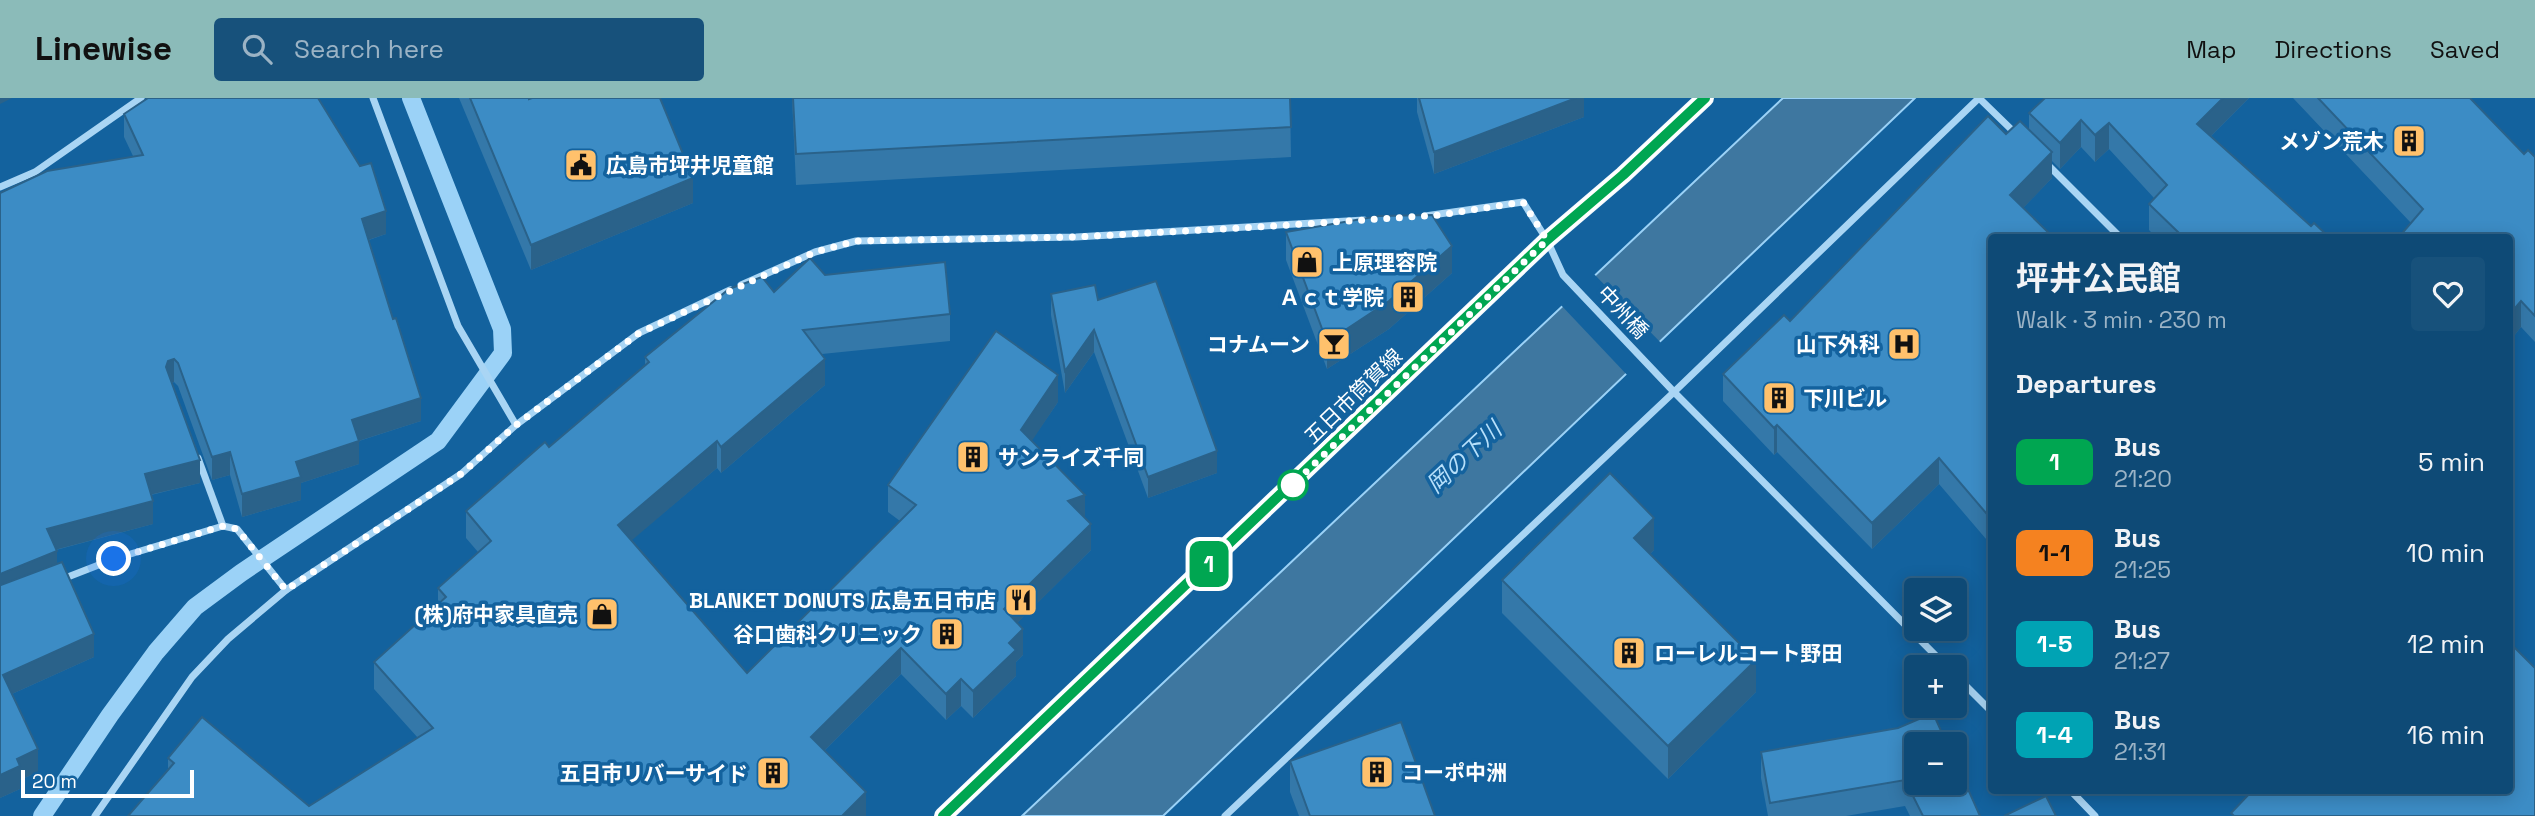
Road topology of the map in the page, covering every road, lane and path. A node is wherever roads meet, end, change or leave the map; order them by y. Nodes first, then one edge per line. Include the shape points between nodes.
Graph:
1 (141, 98) edge
2 (373, 98) edge
3 (1705, 98) edge
4 (1979, 98) edge
5 (2026, 144) edge
6 (2035, 153) edge
7 (0, 187) edge
8 (1414, 216) edge
9 (1375, 219) edge
10 (2117, 234) edge
11 (1547, 240) junction
12 (1674, 392) junction
13 (516, 425) junction
14 (195, 451) edge
15 (223, 526) junction
16 (51, 583) edge
17 (285, 588) junction
18 (1935, 655) edge
19 (1967, 687) edge
20 (1988, 708) edge
21 (2073, 794) edge
22 (95, 816) edge
23 (943, 816) edge
24 (1225, 816) edge
25 (2095, 816) edge

1 - 7 street via 35,172
2 - 13 street via 458,326
3 - 11 main road, 五日市筒賀線
4 - 5 street
4 - 12 street
6 - 10 street
8 - 11 street, 中州橋 via 1523,202
9 - 13 street via 1076,237 856,241 815,252 639,333
11 - 12 street, 中州橋 via 1563,275
11 - 23 main road, 五日市筒賀線
12 - 18 street, 中州橋
12 - 24 street
13 - 17 street via 461,474
14 - 15 street
15 - 16 street
15 - 17 street via 237,529
17 - 22 street via 192,677
19 - 20 street
21 - 25 street

